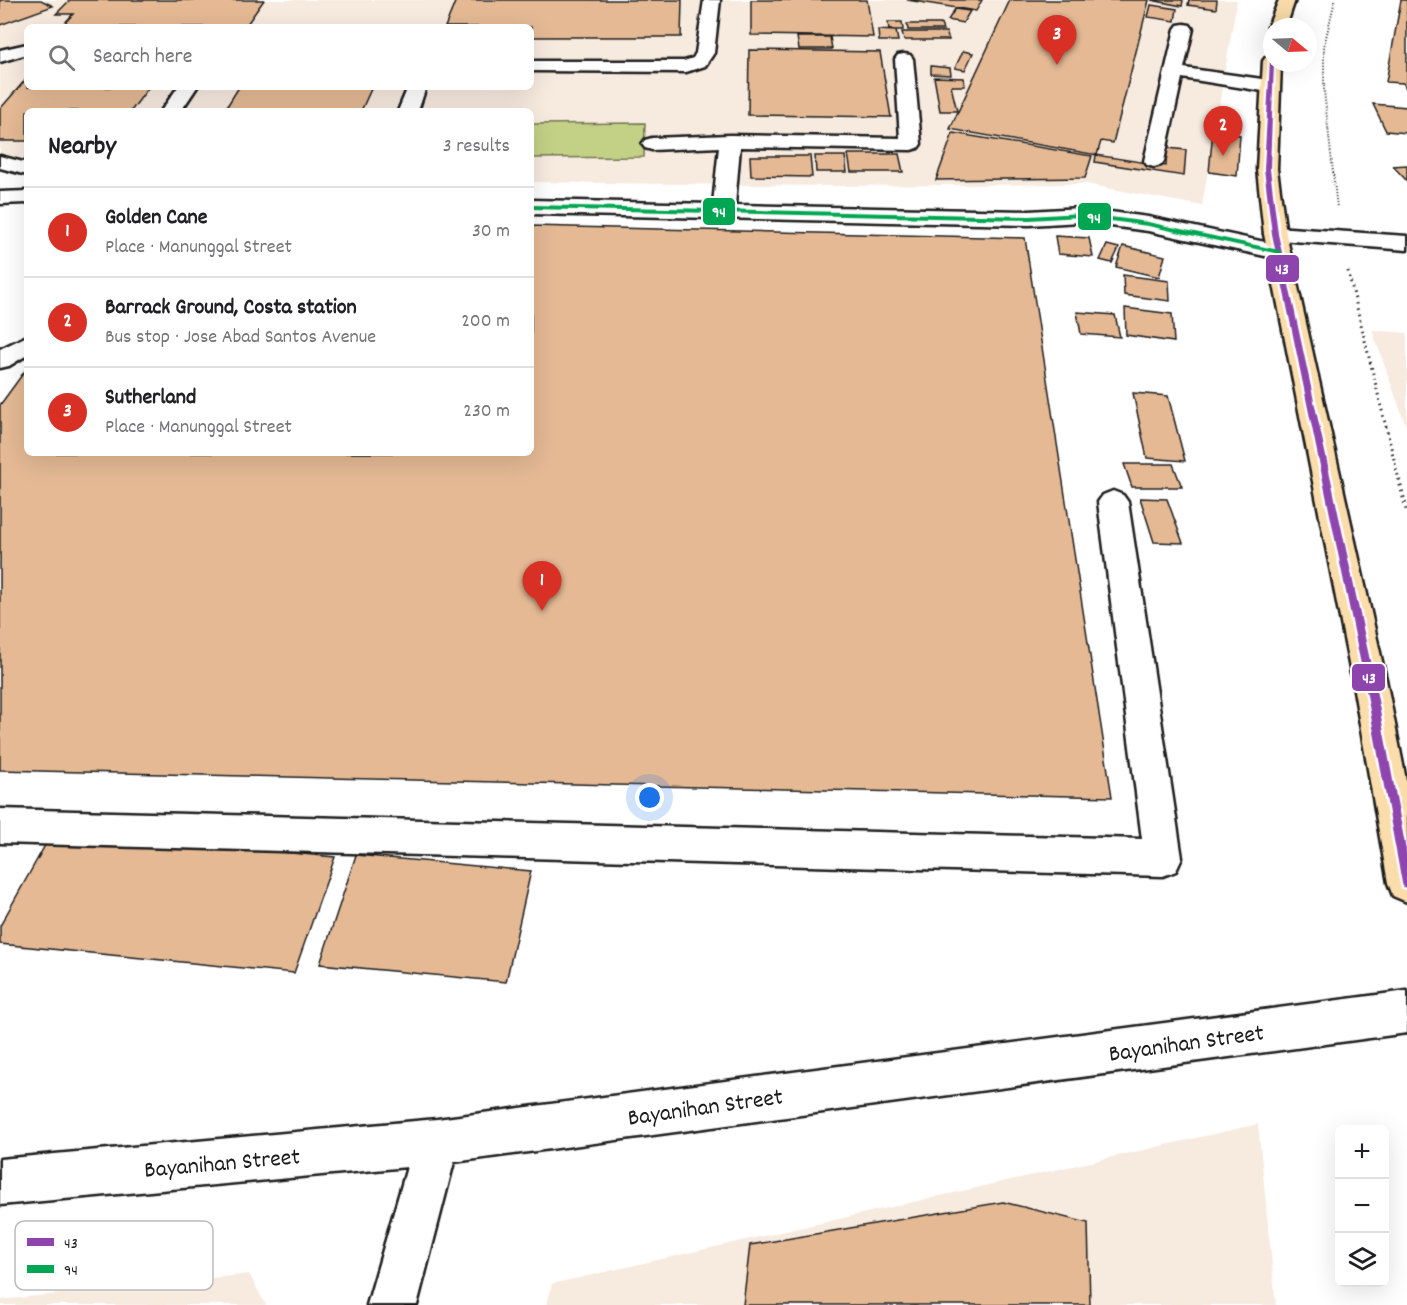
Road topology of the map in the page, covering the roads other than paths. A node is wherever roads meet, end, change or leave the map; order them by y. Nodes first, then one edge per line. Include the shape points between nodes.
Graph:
1 (712, 0) edge
2 (1287, 0) edge
3 (1280, 18) edge
4 (1184, 29) dead end
5 (24, 50) edge
6 (0, 57) edge
7 (904, 59) dead end
8 (534, 66) edge
9 (1176, 72) junction
10 (1271, 73) edge
11 (186, 90) edge
12 (416, 90) edge
13 (173, 108) edge
14 (409, 108) edge
15 (730, 141) junction
16 (652, 144) dead end
17 (1154, 161) dead end
18 (0, 162) edge
19 (24, 168) edge
20 (24, 197) edge
21 (0, 198) edge
22 (534, 207) edge
23 (723, 211) junction
24 (1277, 243) junction
25 (1407, 243) edge
26 (24, 346) edge
27 (0, 360) edge
28 (1113, 502) dead end
29 (0, 826) edge
30 (1406, 873) edge
31 (1407, 1012) edge
32 (437, 1142) junction
33 (0, 1182) edge
34 (392, 1305) edge

1 - 8 street via 705,53 699,62 686,67
2 - 3 main road
4 - 9 street
5 - 6 street
7 - 15 street via 911,144
9 - 10 street
9 - 17 street
10 - 24 main road via 1267,169
11 - 13 street
12 - 14 street
15 - 16 street
15 - 23 street
18 - 19 street
20 - 21 street
22 - 23 street
23 - 24 street via 1029,218 1081,215
24 - 25 street
24 - 30 main road
26 - 27 street
28 - 29 street via 1163,858
31 - 32 street, Bayanihan Street
32 - 33 street, Bayanihan Street
32 - 34 street

